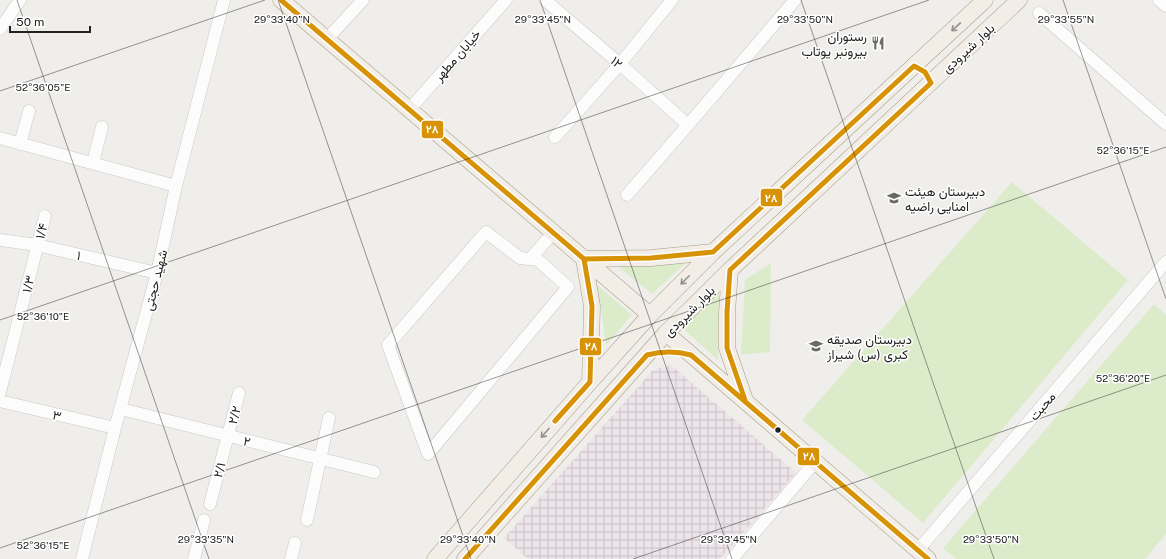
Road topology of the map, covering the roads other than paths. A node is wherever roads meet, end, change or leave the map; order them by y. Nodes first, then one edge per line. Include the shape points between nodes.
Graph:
1 (20, 0) edge
2 (224, 0) edge
3 (282, 0) edge
4 (363, 0) edge
5 (506, 0) edge
6 (545, 0) edge
7 (672, 0) edge
8 (795, 0) edge
9 (985, 0) edge
10 (1019, 0) edge
11 (1159, 0) edge
12 (1166, 6) edge
13 (1039, 13) dead end
14 (0, 29) edge
15 (327, 40) junction
16 (928, 52) junction
17 (620, 64) junction
18 (914, 66) junction
19 (945, 69) junction
20 (930, 83) junction
21 (410, 110) junction
22 (29, 111) dead end
23 (1166, 124) edge
24 (688, 125) junction
25 (102, 127) dead end
26 (555, 137) dead end
27 (0, 138) edge
28 (20, 144) junction
29 (93, 163) junction
30 (176, 186) junction
31 (627, 195) dead end
32 (45, 216) dead end
33 (553, 233) junction
34 (0, 240) edge
35 (37, 245) junction
36 (713, 252) junction
37 (530, 259) junction
38 (584, 259) junction
39 (1166, 262) edge
40 (730, 270) junction
41 (157, 273) junction
42 (650, 315) junction
43 (666, 333) junction
44 (646, 355) junction
45 (691, 355) junction
46 (590, 382) junction
47 (0, 392) edge
48 (239, 393) dead end
49 (745, 400) junction
50 (0, 401) edge
51 (121, 409) junction
52 (329, 418) dead end
53 (115, 428) junction
54 (228, 436) junction
55 (320, 459) junction
56 (816, 462) junction
57 (374, 472) dead end
58 (210, 504) dead end
59 (204, 520) dead end
60 (307, 520) dead end
61 (295, 543) dead end
62 (923, 554) edge
63 (82, 559) edge
64 (194, 559) edge
65 (291, 559) edge
66 (436, 559) edge
67 (465, 559) edge
68 (732, 559) edge

1 - 14 street
2 - 30 street, شهید حجتی
3 - 15 main road
4 - 15 street
5 - 21 street, خیابان مطهر
6 - 17 street, ۱۲
7 - 17 street
8 - 24 street
9 -> 16 main road, بلوار شیرودی
10 - 19 main road, بلوار شیرودی
11 - 12 street
13 - 23 street
15 - 21 main road
16 - 18 main road, بلوار شیرودی
16 - 19 main road via 934,64
17 - 24 street, ۱۲
17 - 26 street
18 - 20 main road via 925,72
18 - 36 main road, بلوار شیرودی
19 - 20 main road, بلوار شیرودی
20 - 40 main road, بلوار شیرودی
21 - 33 main road
22 - 28 street
24 - 31 street
25 - 29 street
27 - 28 street
28 - 29 street
29 - 30 street
30 - 41 street, شهید حجتی
32 - 35 street, ۱/۴
33 - 37 street
33 - 38 main road
34 - 35 street, ۱
35 - 41 street, ۱
35 - 47 street, ۱/۳
36 - 38 main road via 651,258
36 -> 42 main road, بلوار شیرودی
37 - 37 street via 520,258 486,232 388,345 428,454 568,287 538,260
38 - 42 main road
38 - 46 main road via 592,306
39 - 62 street, محبت
40 - 43 main road, بلوار شیرودی
40 - 49 main road via 727,348
41 - 51 street, شهید حجتی
42 - 46 main road, بلوار شیرودی
43 - 44 main road, بلوار شیرودی
43 - 45 main road
44 - 45 main road via 669,351
44 - 67 main road, بلوار شیرودی
45 - 49 main road
46 -> 66 main road, بلوار شیرودی
48 - 54 street, ۲/۲
49 - 56 main road
50 - 53 street, ۳
51 - 53 street, شهید حجتی
51 - 54 street, ۲
52 - 55 street
53 - 63 street, شهید حجتی
54 - 55 street, ۲
54 - 58 street, ۲/۱
55 - 57 street, ۲
55 - 60 street
56 - 62 main road
56 - 68 street
59 - 64 street
61 - 65 street

